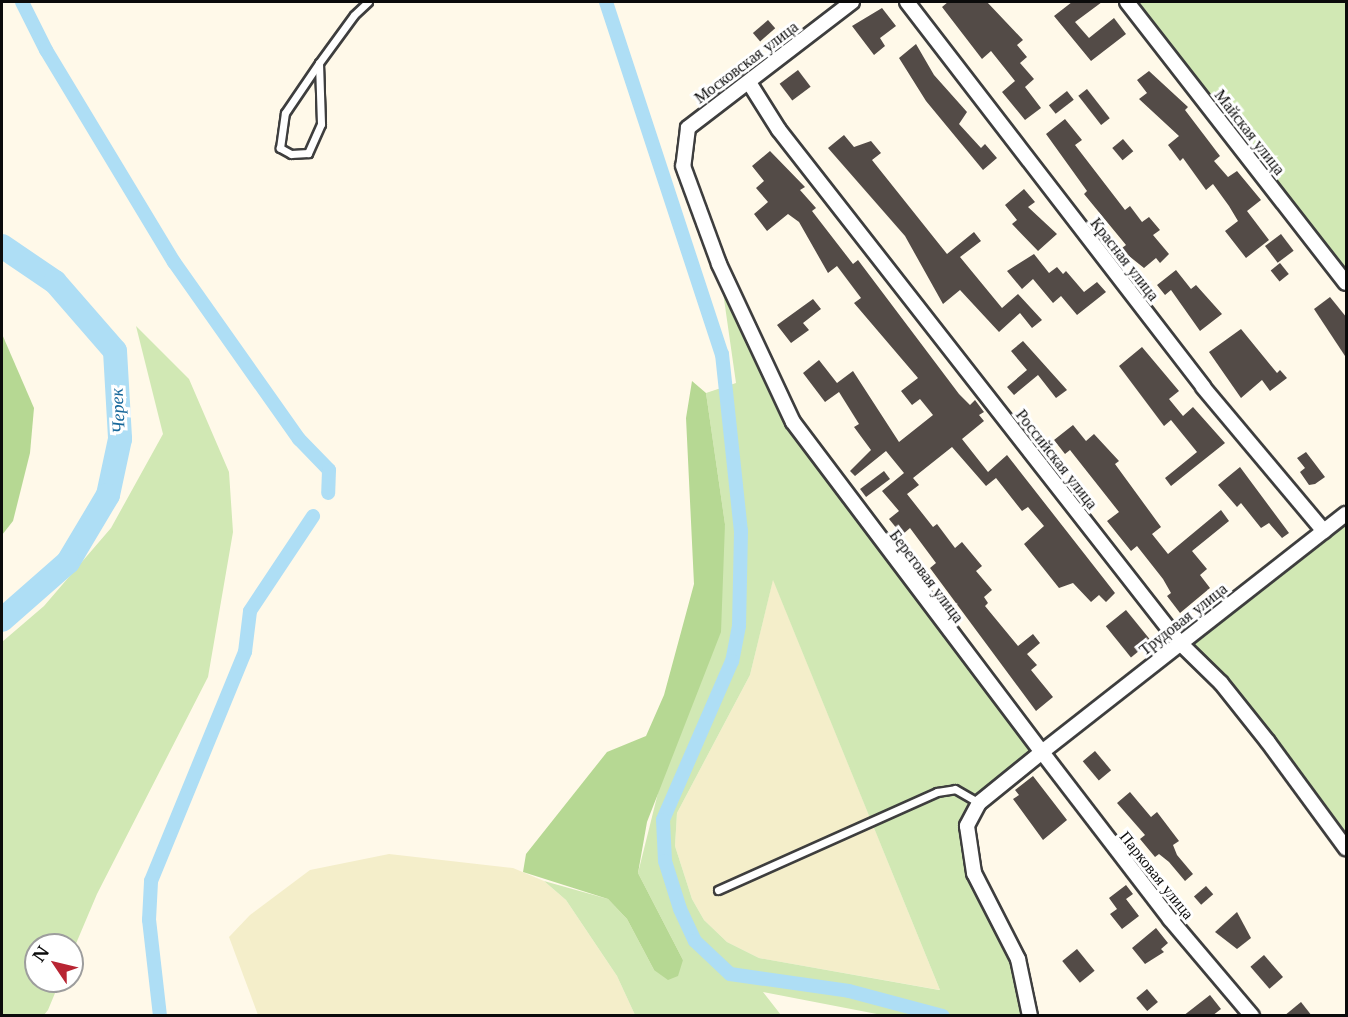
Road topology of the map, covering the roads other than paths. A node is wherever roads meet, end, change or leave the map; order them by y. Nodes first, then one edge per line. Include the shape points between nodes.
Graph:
1 (368, 2) edge
2 (852, 2) edge
3 (908, 2) edge
4 (1127, 2) edge
5 (319, 63) junction
6 (750, 84) junction
7 (688, 128) joint
8 (1347, 283) edge
9 (1347, 514) edge
10 (1324, 531) junction
11 (1179, 642) junction
12 (1042, 752) junction
13 (979, 803) junction
14 (1347, 848) edge
15 (718, 890) dead end
16 (1030, 1016) edge
17 (1252, 1016) edge

1 - 5 lane
2 - 6 street, Московская улица
3 - 10 street, Красная улица via 1203,387
4 - 8 street, Майская улица
5 - 5 lane via 321,124 308,153 291,154 280,148 285,113
6 - 7 street, Московская улица
6 - 11 street, Российская улица via 778,130
7 - 12 street, Береговая улица via 683,166 719,264 793,422
9 - 10 street, Трудовая улица
10 - 11 street, Трудовая улица
11 - 12 street, Трудовая улица
11 - 14 street, Российская улица via 1221,683
12 - 13 street
12 - 17 street, Парковая улица via 1170,919
13 - 15 lane via 955,789 937,792
13 - 16 street via 967,826 969,857 980,889 1018,959

